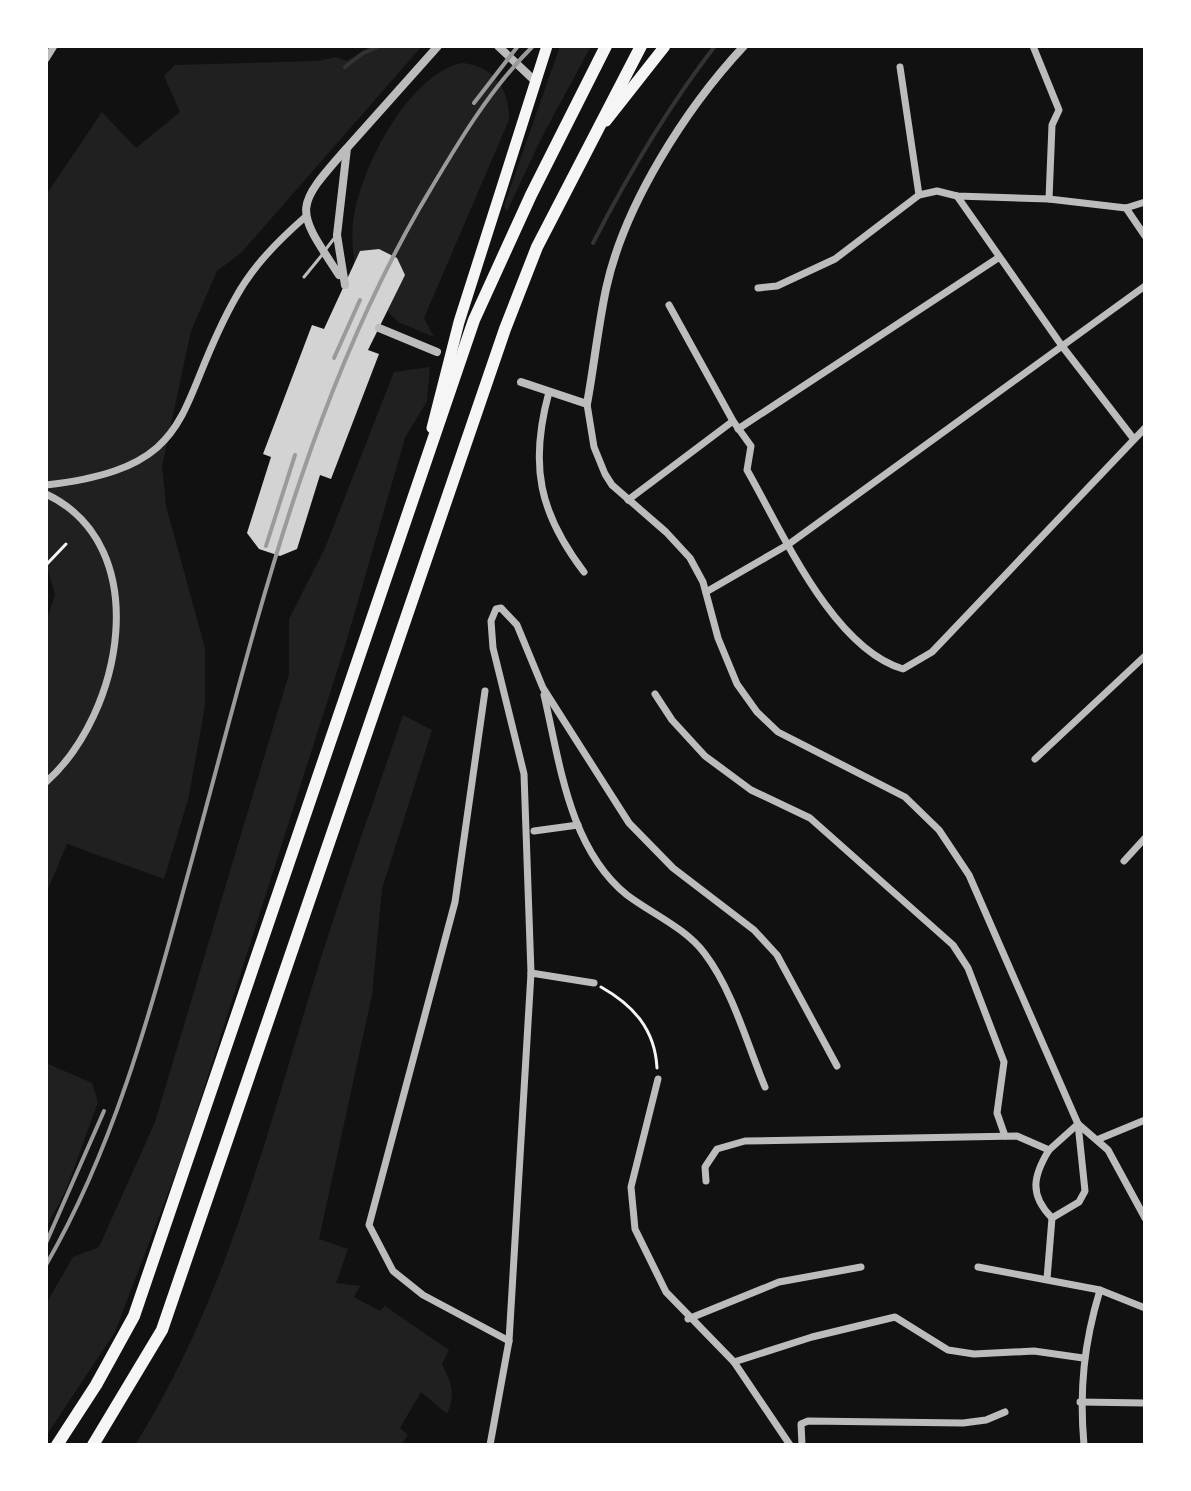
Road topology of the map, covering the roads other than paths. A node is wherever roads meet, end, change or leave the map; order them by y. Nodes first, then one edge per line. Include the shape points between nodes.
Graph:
1 (54, 46) edge
2 (438, 46) edge
3 (498, 46) edge
4 (547, 46) edge
5 (606, 46) edge
6 (641, 46) edge
7 (665, 46) edge
8 (744, 46) edge
9 (1033, 46) edge
10 (46, 59) edge
11 (900, 67) dead end
12 (535, 81) junction
13 (586, 147) junction
14 (347, 148) junction
15 (919, 195) junction
16 (957, 196) junction
17 (1049, 199) junction
18 (1145, 202) edge
19 (1126, 208) junction
20 (304, 218) junction
21 (337, 235) junction
22 (1145, 236) edge
23 (324, 252) junction
24 (998, 258) junction
25 (304, 277) dead end
26 (1145, 286) edge
27 (758, 288) dead end
28 (669, 305) dead end
29 (379, 328) dead end
30 (1062, 346) junction
31 (437, 352) dead end
32 (521, 382) dead end
33 (549, 392) junction
34 (587, 404) junction
35 (736, 425) junction
36 (1145, 428) edge
37 (1133, 438) junction
38 (426, 457) junction
39 (46, 485) edge
40 (46, 494) edge
41 (628, 500) junction
42 (789, 544) junction
43 (584, 572) dead end
44 (706, 592) junction
45 (1145, 656) edge
46 (543, 688) junction
47 (485, 691) dead end
48 (655, 694) dead end
49 (1035, 759) dead end
50 (46, 782) edge
51 (578, 825) junction
52 (534, 831) dead end
53 (1145, 838) edge
54 (1124, 861) dead end
55 (531, 973) junction
56 (594, 983) road end
57 (837, 1066) dead end
58 (658, 1079) road end
59 (765, 1087) dead end
60 (1145, 1120) edge
61 (1078, 1124) junction
62 (1005, 1136) junction
63 (1099, 1139) junction
64 (1049, 1150) junction
65 (706, 1181) dead end
66 (1143, 1214) edge
67 (1052, 1218) junction
68 (861, 1267) dead end
69 (978, 1267) dead end
70 (1047, 1279) junction
71 (1100, 1290) junction
72 (1145, 1308) edge
73 (688, 1319) junction
74 (509, 1341) junction
75 (1083, 1358) junction
76 (734, 1362) junction
77 (1080, 1402) junction
78 (1145, 1403) edge
79 (1005, 1412) dead end
80 (57, 1445) edge
81 (93, 1445) edge
82 (490, 1445) edge
83 (790, 1445) edge
84 (802, 1445) edge
85 (1084, 1445) edge

1 - 10 street
2 - 14 street
3 - 12 street
4 - 12 main road
5 - 38 highway via 474,320
6 - 13 highway
7 - 13 main road
8 - 34 street via 683,127 620,242 606,288
9 - 17 street via 1059,110 1052,125
11 - 15 street
12 - 38 main road via 459,322
13 - 81 highway via 537,247 505,329 162,1330
14 - 20 street via 304,201
14 - 21 street
15 - 16 street via 937,191
15 - 27 street via 842,255 777,286
16 - 17 street
16 - 24 street
17 - 19 street
18 - 19 street
19 - 22 street
20 - 23 street
20 - 39 street via 271,247 235,297 181,421 160,446 103,476
21 - 23 lane
21 - 23 street via 344,283
23 - 25 lane
24 - 30 street
24 - 35 street
26 - 30 street
28 - 35 street
29 - 31 street
30 - 37 street
30 - 42 street
32 - 33 street
33 - 34 street
33 - 43 street via 539,445 544,505
34 - 41 street via 599,461
35 - 41 street
35 - 42 street via 751,446 747,470
36 - 37 street
37 - 42 street via 932,652 903,669 862,647
38 - 80 highway via 134,1316
40 - 50 street via 93,530 114,598 117,639 110,680 82,740
41 - 44 street via 679,544
42 - 44 street
44 - 61 street via 737,684 757,712 778,732 905,797 939,830 995,928
45 - 49 street
46 - 51 street
46 - 55 street via 523,637 511,617 496,609 491,621 493,648 524,774
46 - 57 street via 629,823 673,868 754,930 777,955
47 - 74 street via 455,902 369,1225 393,1271 423,1295
48 - 62 street via 705,756 751,790 810,818 953,945 968,968 1004,1062 997,1113
51 - 52 street
51 - 59 street via 607,875 703,950
53 - 54 street
55 - 56 street
55 - 74 street
58 - 73 street via 637,1158 632,1210 652,1269
60 - 63 street
61 - 63 street
61 - 64 street
61 - 67 street via 1085,1191 1079,1202
62 - 64 street via 1028,1138
62 - 65 street via 727,1144 709,1157
63 - 66 street
64 - 67 street via 1034,1187
67 - 70 street
68 - 73 street via 779,1282
69 - 70 street
70 - 71 street
71 - 72 street
71 - 75 street
73 - 76 street
74 - 82 street
75 - 76 street via 1034,1351 948,1350 895,1317
75 - 77 street
76 - 83 street
77 - 78 street
77 - 85 street
79 - 84 street via 963,1423 808,1421 801,1424

